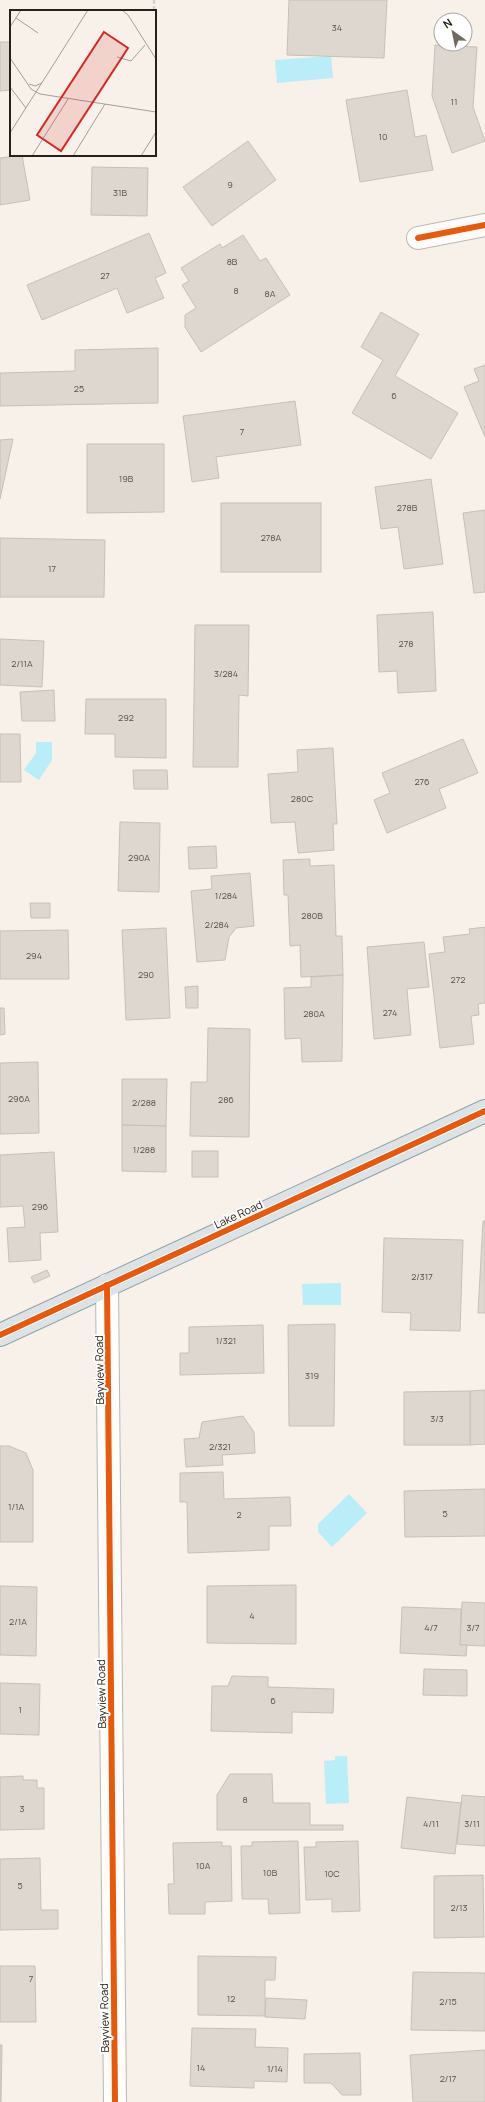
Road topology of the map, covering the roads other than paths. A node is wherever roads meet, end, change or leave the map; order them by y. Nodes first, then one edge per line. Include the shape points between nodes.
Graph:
1 (485, 225) edge
2 (418, 238) dead end
3 (485, 1111) edge
4 (107, 1285) junction
5 (0, 1335) edge
6 (115, 2102) edge

1 - 2 street
3 - 4 main road, Lake Road
4 - 5 main road, Lake Road
4 - 6 street, Bayview Road

